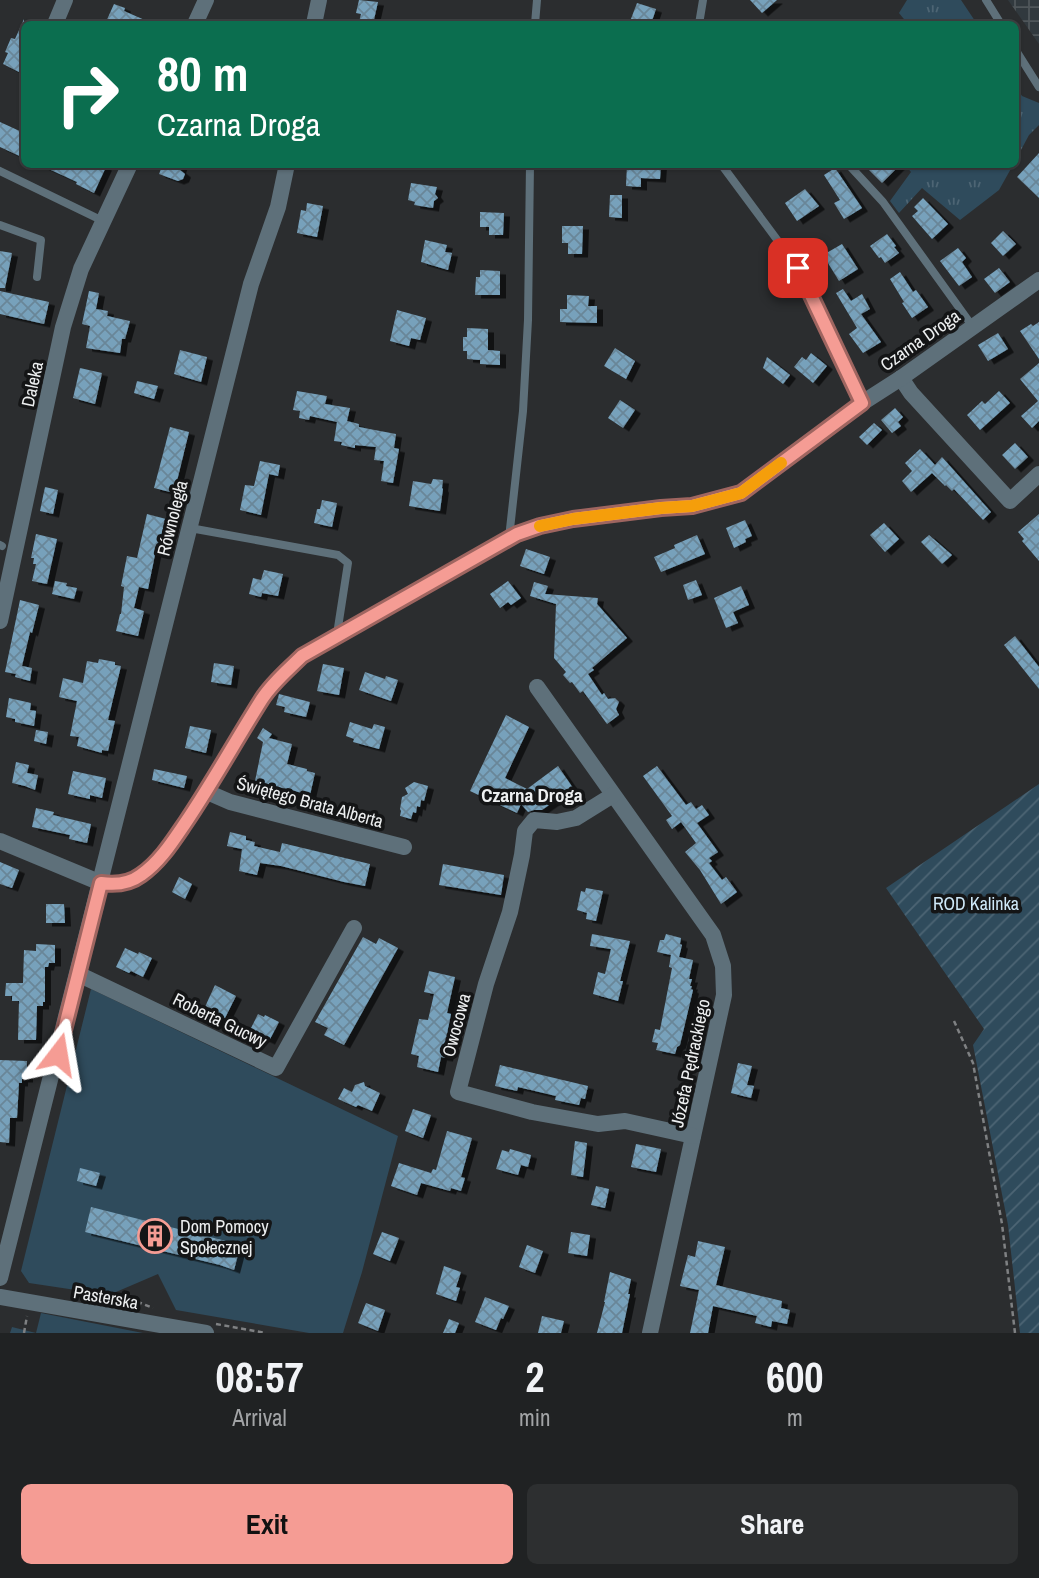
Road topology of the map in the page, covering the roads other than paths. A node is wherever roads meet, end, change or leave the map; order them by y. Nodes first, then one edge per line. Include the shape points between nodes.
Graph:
1 (65, 0) edge
2 (206, 0) edge
3 (319, 0) edge
4 (537, 0) edge
5 (703, 0) edge
6 (986, 0) edge
7 (56, 21) edge
8 (196, 21) edge
9 (315, 21) edge
10 (535, 21) edge
11 (700, 21) edge
12 (998, 21) edge
13 (1019, 56) edge
14 (1039, 88) edge
15 (128, 168) edge
16 (286, 168) edge
17 (530, 168) edge
18 (724, 168) edge
19 (852, 168) edge
20 (0, 171) edge
21 (103, 221) junction
22 (0, 225) edge
23 (37, 277) dead end
24 (1039, 280) edge
25 (974, 327) junction
26 (901, 378) junction
27 (862, 403) junction
28 (1039, 474) edge
29 (190, 528) junction
30 (509, 538) junction
31 (0, 621) edge
32 (337, 637) junction
33 (537, 687) dead end
34 (207, 792) junction
35 (613, 795) junction
36 (0, 841) edge
37 (404, 846) dead end
38 (101, 883) junction
39 (354, 928) dead end
40 (78, 974) junction
41 (693, 1136) junction
42 (0, 1278) edge
43 (0, 1297) edge
44 (206, 1333) edge
45 (650, 1333) edge

1 - 7 street
2 - 8 street
3 - 9 street
4 - 10 lane
5 - 11 lane
6 - 12 lane
13 - 14 lane
15 - 21 street, Daleka
16 - 29 street, Równoległa via 251,285
17 - 30 lane via 523,411
18 - 27 lane via 798,268
19 - 25 lane via 883,202
20 - 21 lane
21 - 31 street, Daleka via 81,269 64,327
22 - 23 lane via 41,240
24 - 25 street, Czarna Droga
25 - 26 street, Czarna Droga
26 - 27 street, Czarna Droga
26 - 28 street via 1010,501
27 - 30 street, Czarna Droga via 741,493 692,506 573,519
29 - 32 lane via 338,555 348,564
29 - 38 street, Równoległa
30 - 32 street, Czarna Droga
32 - 34 street, Czarna Droga via 302,656 275,682
33 - 35 street, Józefa Pędrackiego
34 - 37 street, Świętego Brata Alberta via 230,802
34 - 38 street, Czarna Droga via 162,857 143,874 114,885
35 - 41 street, Józefa Pędrackiego via 713,935 723,965 724,995
35 - 41 street, Owocowa via 576,818 534,820 525,831 510,912 458,1092 585,1122 625,1121
36 - 38 street
38 - 40 street
39 - 40 street, Roberta Gucwy via 276,1068
40 - 42 street
41 - 45 street, Józefa Pędrackiego
43 - 44 street, Pasterska

